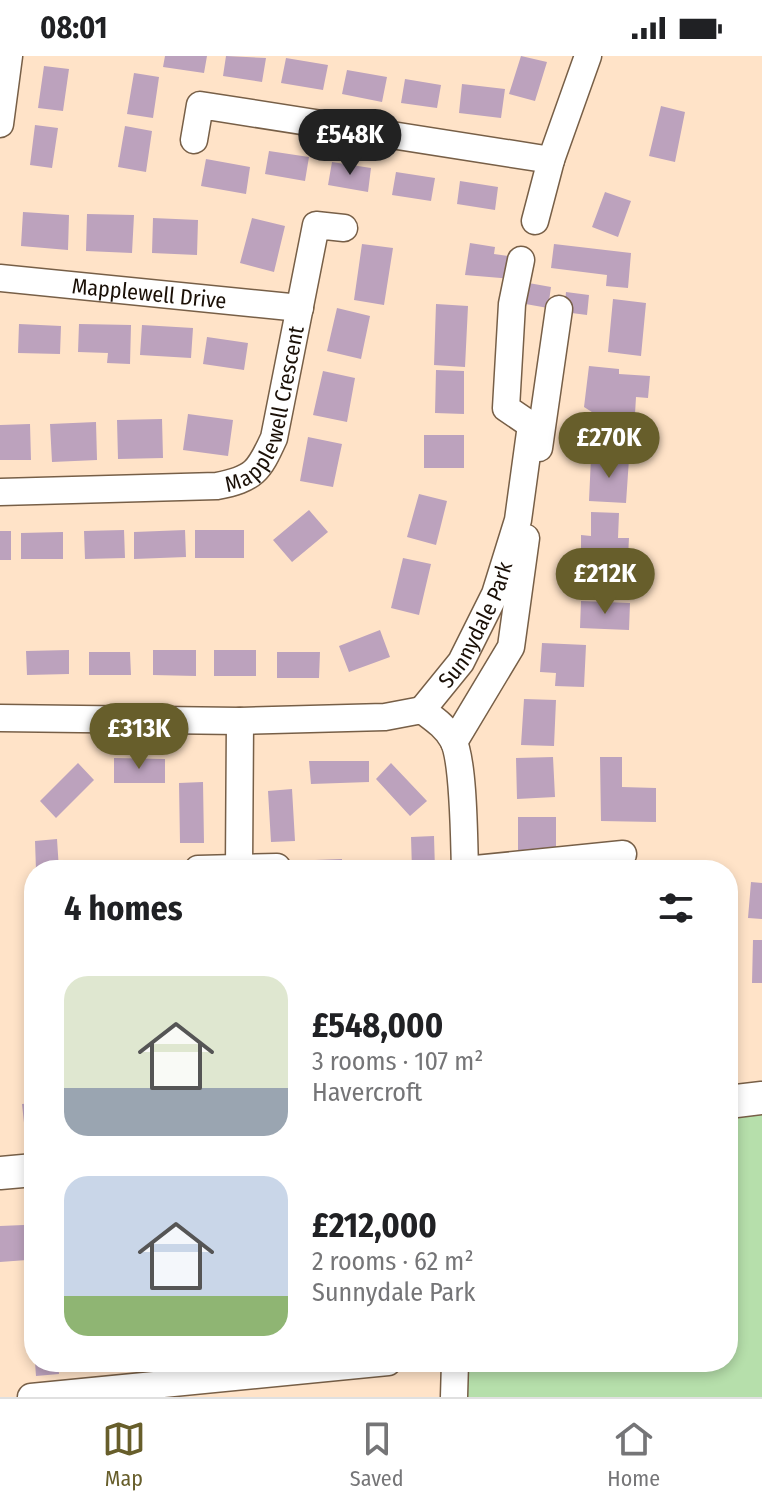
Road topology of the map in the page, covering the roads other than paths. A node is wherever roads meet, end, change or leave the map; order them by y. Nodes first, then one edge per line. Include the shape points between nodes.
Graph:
1 (588, 56) edge
2 (5, 69) edge
3 (0, 124) edge
4 (194, 140) dead end
5 (551, 160) junction
6 (535, 221) dead end
7 (344, 228) dead end
8 (521, 260) dead end
9 (0, 278) edge
10 (300, 308) junction
11 (559, 309) dead end
12 (0, 492) edge
13 (422, 710) junction
14 (0, 718) edge
15 (240, 721) junction
16 (454, 742) junction
17 (623, 854) dead end
18 (239, 860) edge
19 (464, 860) edge
20 (564, 860) edge
21 (762, 1098) edge
22 (738, 1101) edge
23 (24, 1171) edge
24 (0, 1173) edge
25 (331, 1372) edge
26 (455, 1372) edge
27 (252, 1386) edge
28 (31, 1397) edge
29 (454, 1397) edge

1 - 5 street
2 - 3 street
4 - 5 street via 200,105
5 - 6 street
7 - 10 street, Mapplewell Crescent via 316,225
8 - 13 street, Sunnydale Park via 512,304 506,408 531,425 518,520 495,594 461,662
9 - 10 street, Mapplewell Drive
10 - 12 street, Mapplewell Crescent via 274,438 262,464 242,481
11 - 16 street, Sunnydale Park via 511,647
13 - 15 street, Sunnydale Park via 385,717
13 - 16 street, Sunnydale Park
14 - 15 street, Sunnydale Park
15 - 18 street
16 - 19 street
17 - 20 street
21 - 22 main road
23 - 24 main road
25 - 27 street
26 - 29 street
27 - 28 street

